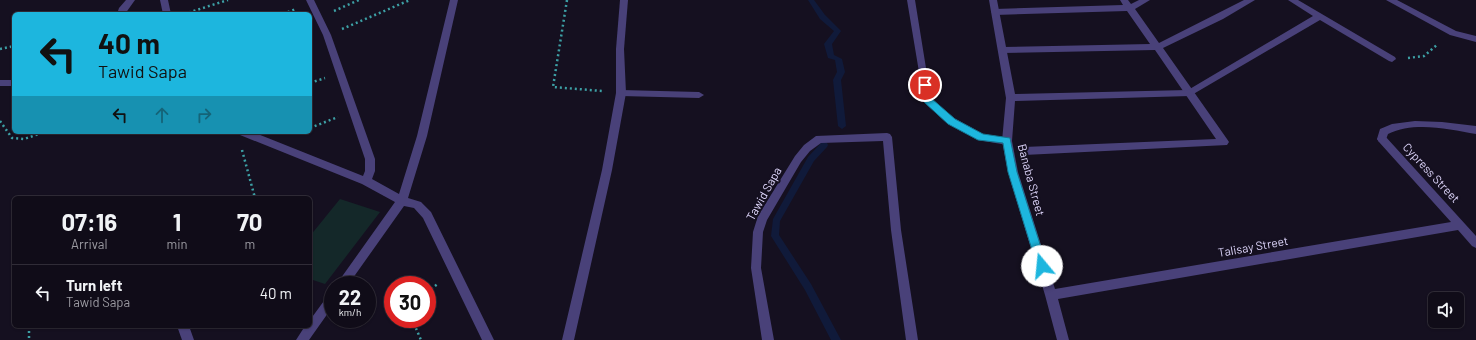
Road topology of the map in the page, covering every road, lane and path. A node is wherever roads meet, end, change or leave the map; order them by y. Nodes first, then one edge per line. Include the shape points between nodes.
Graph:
1 (131, 0) edge
2 (164, 0) edge
3 (228, 0) edge
4 (310, 0) edge
5 (359, 0) edge
6 (410, 0) edge
7 (454, 0) edge
8 (567, 0) edge
9 (624, 0) edge
10 (911, 0) edge
11 (992, 0) edge
12 (1146, 0) edge
13 (1251, 0) edge
14 (1292, 0) edge
15 (1394, 1) edge
16 (1126, 4) edge
17 (122, 12) edge
18 (167, 12) edge
19 (190, 12) edge
20 (995, 12) junction
21 (319, 17) junction
22 (1319, 17) junction
23 (1453, 33) junction
24 (327, 35) junction
25 (1476, 40) edge
26 (12, 46) edge
27 (1157, 47) junction
28 (0, 49) edge
29 (1002, 50) junction
30 (1392, 59) joint
31 (0, 83) edge
32 (12, 83) edge
33 (621, 93) junction
34 (1190, 93) junction
35 (699, 95) dead end
36 (1011, 98) junction
37 (353, 111) junction
38 (0, 121) edge
39 (312, 127) edge
40 (1476, 130) edge
41 (39, 134) edge
42 (247, 134) edge
43 (1007, 141) junction
44 (240, 144) dead end
45 (1024, 151) dead end
46 (366, 181) junction
47 (254, 196) edge
48 (402, 201) junction
49 (1460, 224) junction
50 (1476, 243) edge
51 (348, 276) edge
52 (1051, 295) junction
53 (324, 309) edge
54 (312, 326) edge
55 (29, 328) edge
56 (184, 328) edge
57 (311, 328) edge
58 (416, 328) edge
59 (28, 340) edge
60 (188, 340) edge
61 (302, 340) edge
62 (421, 340) edge
63 (488, 340) edge
64 (568, 340) edge
65 (768, 340) edge
66 (912, 340) edge
67 (1063, 340) edge

1 - 17 street
2 - 18 street
3 - 19 path
4 - 21 street
5 - 21 path
6 - 24 path
7 - 48 street via 422,136
8 - 33 path via 553,87
9 - 33 street via 620,40
10 - 43 street via 927,100 952,121 981,137
11 - 20 street, Banaba Street
12 - 16 street
13 - 27 street
14 - 22 street
15 - 23 street
16 - 20 street
16 - 27 street
20 - 29 street, Banaba Street
21 - 24 street
22 - 30 street
22 - 34 street
23 - 25 street
23 - 30 path via 1424,56
24 - 37 street
26 - 28 path
27 - 29 street
27 - 34 street
29 - 36 street, Banaba Street
31 - 32 street
33 - 35 street
33 - 64 street via 607,170
34 - 36 street
34 - 45 street via 1224,142
36 - 43 street, Banaba Street
37 - 39 path
37 - 46 street via 370,160 370,171
38 - 41 path via 12,138 24,139
40 - 49 street, Cypress Street via 1425,124 1383,132 1382,139
42 - 46 street
43 - 52 street, Banaba Street via 1013,172
44 - 47 path
46 - 48 street
48 - 51 street
48 - 63 street via 417,205 427,215
49 - 50 street, Cypress Street
49 - 52 street, Talisay Street
52 - 67 street, Banaba Street
53 - 54 street
55 - 59 path
56 - 60 street
57 - 61 street
58 - 62 path
65 - 66 street, Tawid Sapa via 756,268 758,232 766,212 798,159 819,139 887,137 896,230

